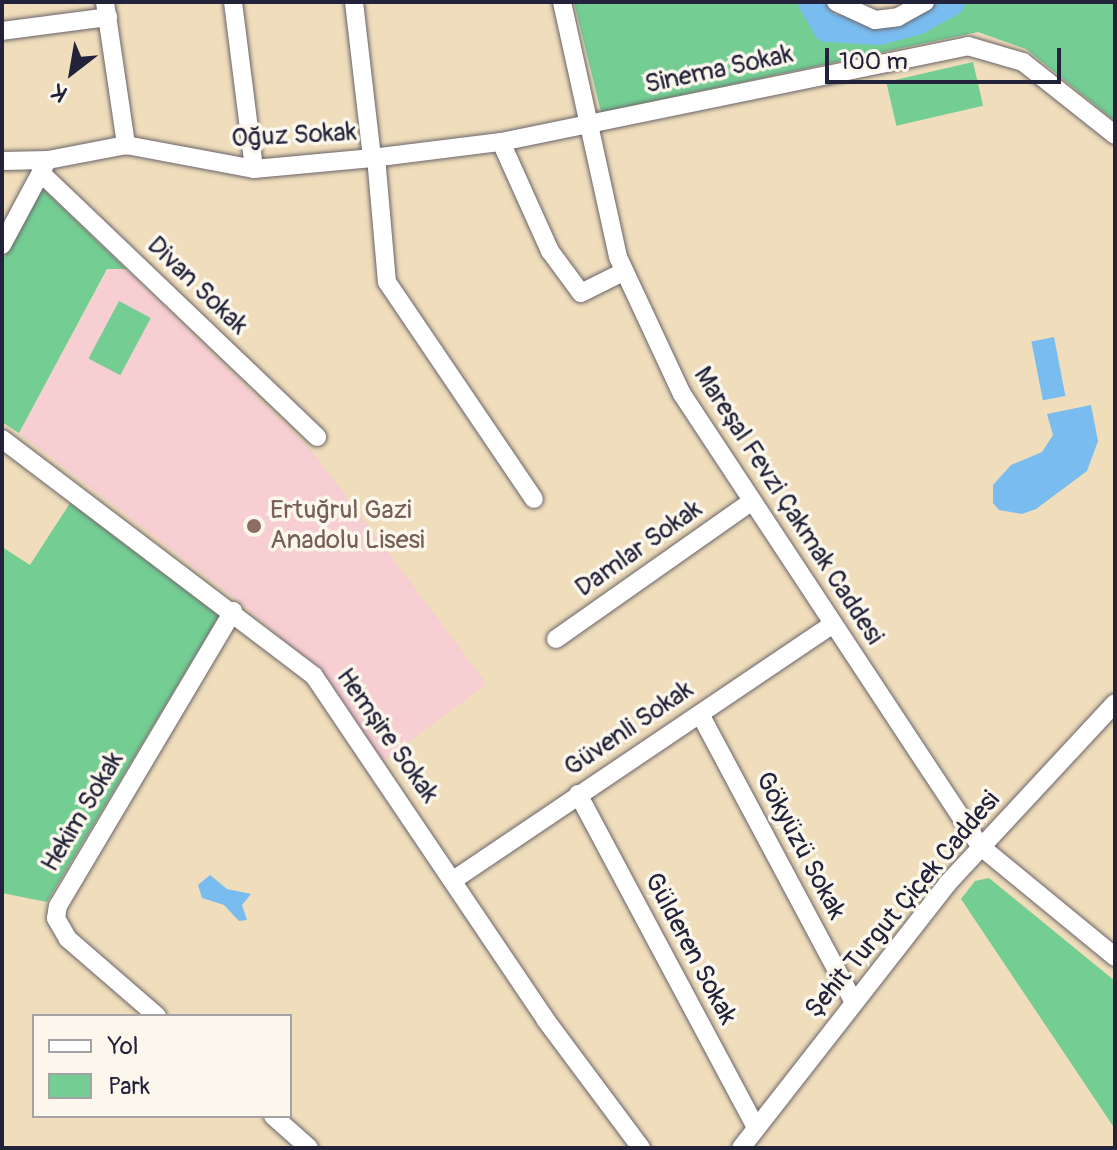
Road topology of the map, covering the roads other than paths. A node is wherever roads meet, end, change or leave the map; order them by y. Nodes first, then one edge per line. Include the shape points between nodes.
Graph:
1 (233, 2) edge
2 (354, 2) edge
3 (562, 2) edge
4 (836, 2) edge
5 (925, 2) edge
6 (106, 9) edge
7 (2, 31) edge
8 (590, 124) junction
9 (1115, 135) edge
10 (501, 142) junction
11 (126, 145) junction
12 (374, 158) junction
13 (2, 161) edge
14 (44, 166) junction
15 (254, 169) junction
16 (2, 245) edge
17 (623, 272) junction
18 (317, 437) dead end
19 (2, 439) edge
20 (534, 499) dead end
21 (751, 502) junction
22 (233, 611) junction
23 (833, 624) junction
24 (556, 639) dead end
25 (1115, 703) edge
26 (700, 714) junction
27 (578, 794) junction
28 (980, 846) junction
29 (455, 879) junction
30 (1115, 957) edge
31 (854, 1002) junction
32 (155, 1014) edge
33 (275, 1118) edge
34 (756, 1128) junction
35 (309, 1148) edge
36 (641, 1148) edge
37 (741, 1148) edge

1 - 15 street
2 - 12 street
3 - 8 street, Mareşal Fevzi Çakmak Caddesi
4 - 5 street via 875,20 898,17
6 - 7 street
6 - 11 street
8 - 9 street, Sinema Sokak via 968,46 1023,62
8 - 10 street, Oğuz Sokak
8 - 17 street, Mareşal Fevzi Çakmak Caddesi
10 - 12 street, Oğuz Sokak
10 - 17 street via 550,251 581,293
11 - 14 street, Oğuz Sokak
11 - 15 street, Oğuz Sokak
12 - 15 street, Oğuz Sokak
12 - 20 street via 387,282
13 - 14 street, Oğuz Sokak
14 - 16 street
14 - 18 street, Divan Sokak
17 - 21 street, Mareşal Fevzi Çakmak Caddesi via 682,394
19 - 22 street, Hemşire Sokak
21 - 23 street, Mareşal Fevzi Çakmak Caddesi
21 - 24 street, Damlar Sokak
22 - 29 street, Hemşire Sokak via 314,676
22 - 32 street, Hekim Sokak via 58,906 56,918 68,939
23 - 26 street, Güvenli Sokak
23 - 28 street, Mareşal Fevzi Çakmak Caddesi
25 - 28 street, Şehit Turgut Çiçek Caddesi
26 - 27 street, Güvenli Sokak
26 - 31 street, Gökyüzü Sokak
27 - 29 street, Güvenli Sokak
27 - 34 street, Gülderen Sokak
28 - 30 street, Mareşal Fevzi Çakmak Caddesi
28 - 31 street, Şehit Turgut Çiçek Caddesi
29 - 36 street, Hemşire Sokak via 545,1019
31 - 34 street, Şehit Turgut Çiçek Caddesi
33 - 35 street
34 - 37 street, Şehit Turgut Çiçek Caddesi

